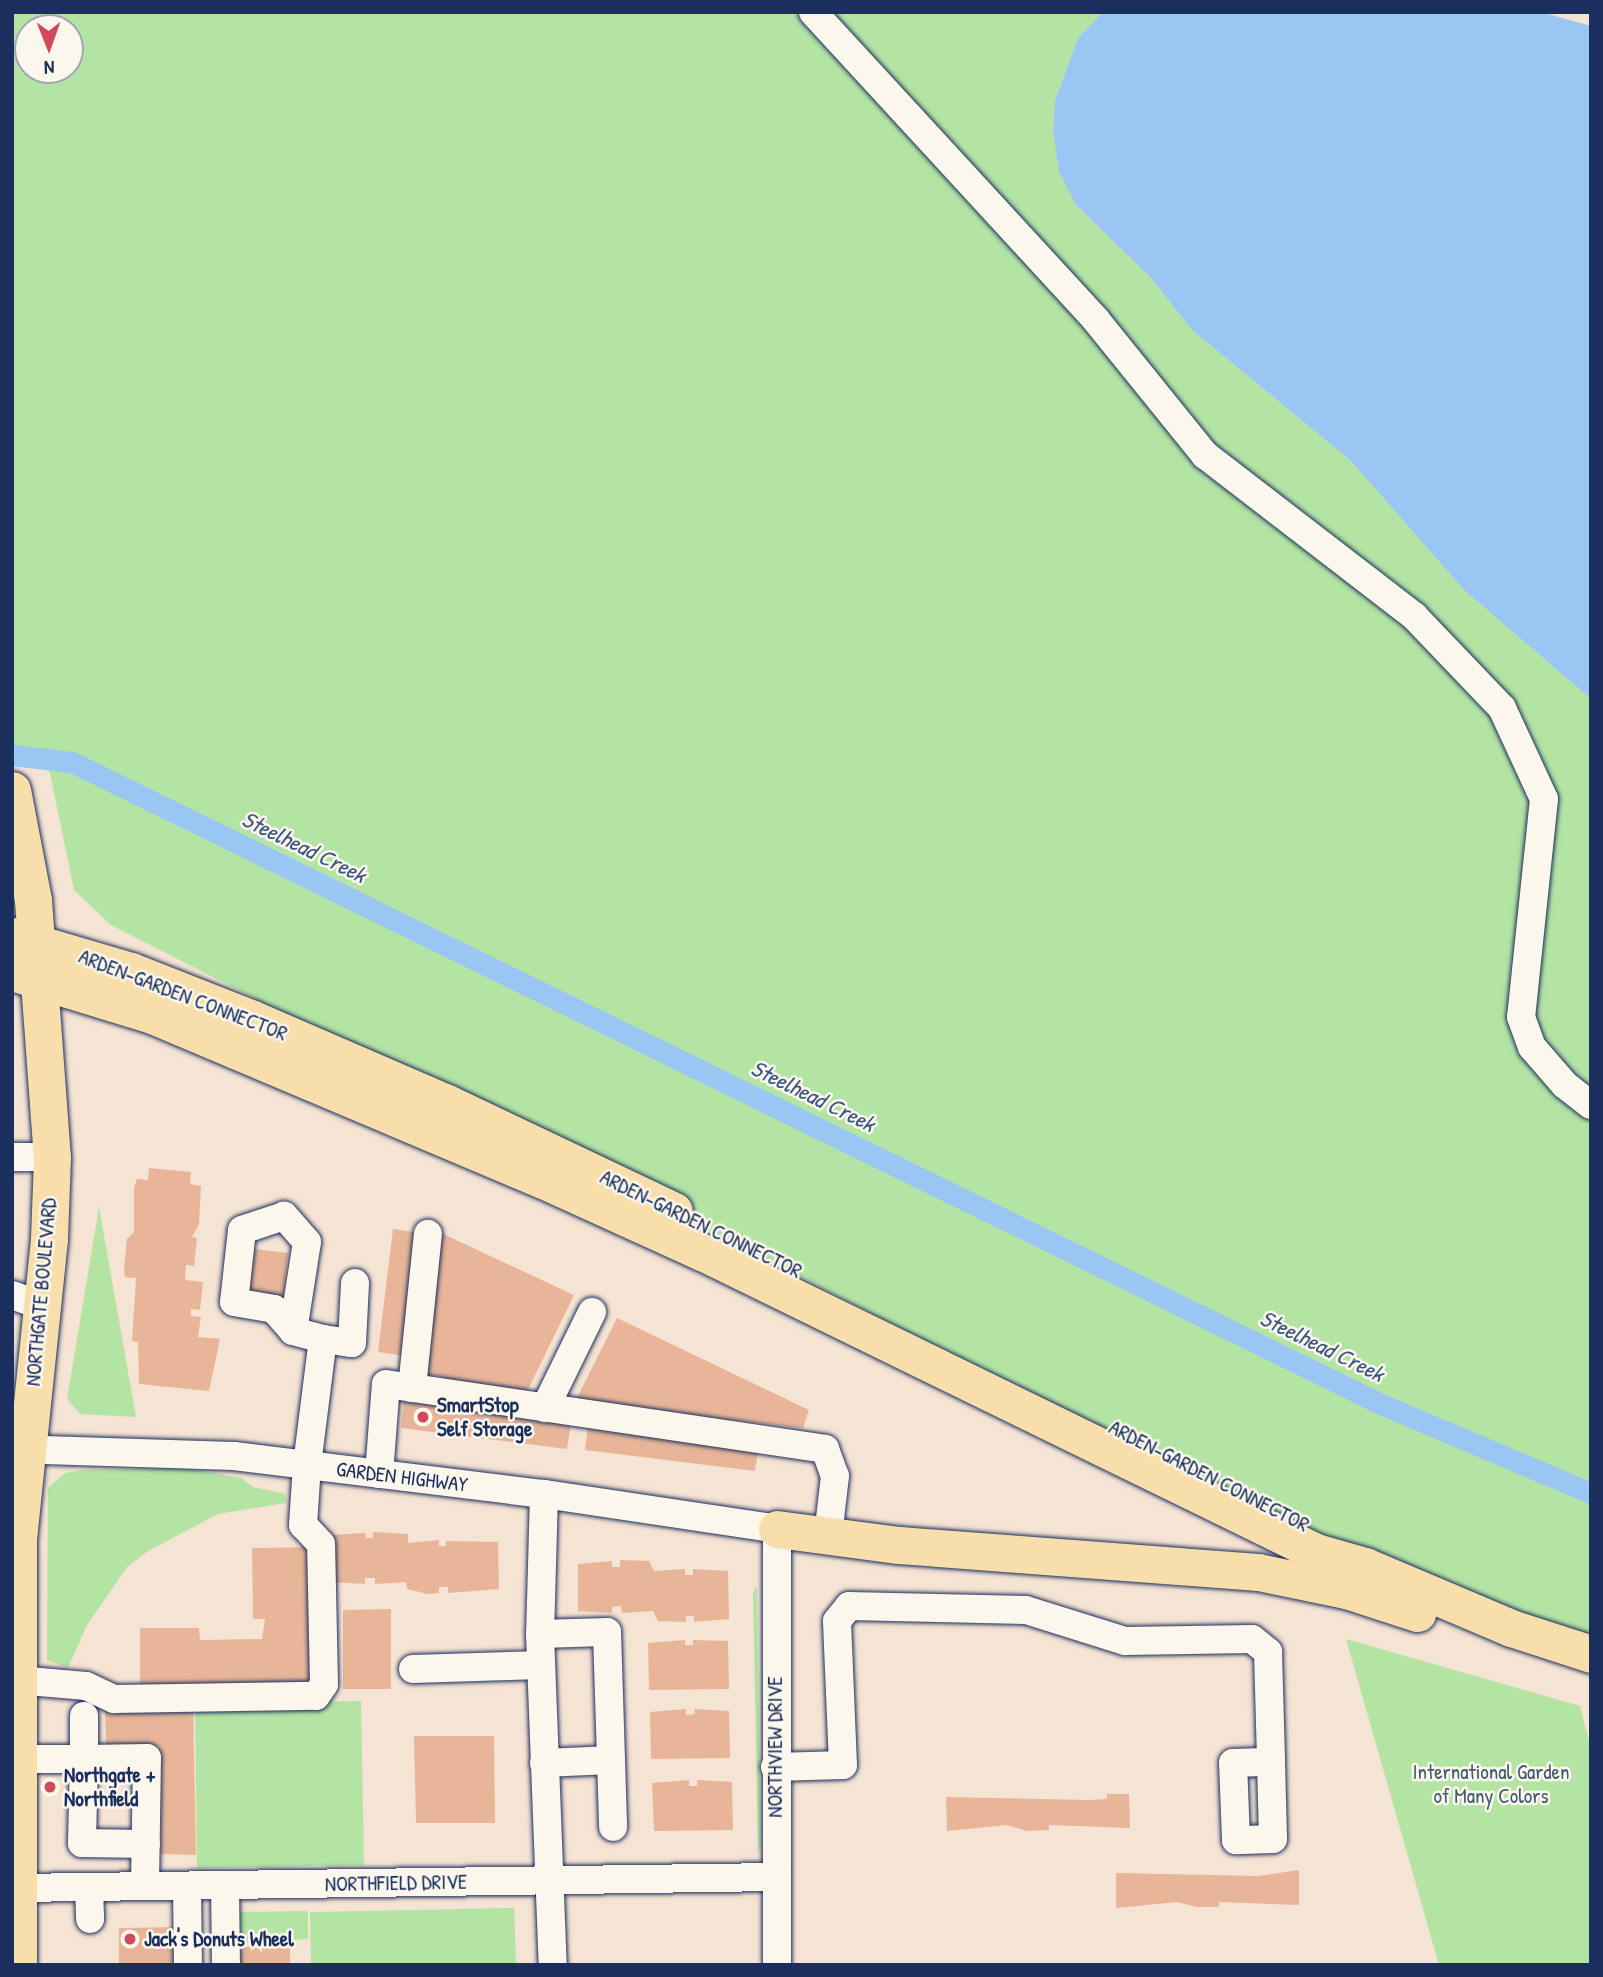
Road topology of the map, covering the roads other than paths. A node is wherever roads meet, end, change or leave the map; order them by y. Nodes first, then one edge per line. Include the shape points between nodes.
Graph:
1 (813, 12) edge
2 (12, 790) edge
3 (25, 939) edge
4 (26, 976) edge
5 (1591, 1105) edge
6 (12, 1157) edge
7 (52, 1157) junction
8 (428, 1234) dead end
9 (355, 1283) dead end
10 (27, 1300) edge
11 (592, 1312) dead end
12 (293, 1331) dead end
13 (323, 1339) junction
14 (412, 1388) junction
15 (545, 1408) junction
16 (19, 1449) edge
17 (307, 1465) junction
18 (379, 1474) junction
19 (544, 1494) junction
20 (776, 1529) junction
21 (828, 1536) junction
22 (15, 1537) edge
23 (1365, 1566) junction
24 (1511, 1628) junction
25 (540, 1634) junction
26 (1591, 1654) edge
27 (541, 1665) junction
28 (413, 1669) dead end
29 (17, 1680) junction
30 (84, 1716) dead end
31 (84, 1759) junction
32 (611, 1760) junction
33 (1271, 1762) dead end
34 (544, 1763) junction
35 (775, 1767) junction
36 (16, 1770) edge
37 (612, 1827) dead end
38 (15, 1843) edge
39 (146, 1844) junction
40 (776, 1877) junction
41 (547, 1881) junction
42 (225, 1885) junction
43 (145, 1886) junction
44 (187, 1886) junction
45 (89, 1887) junction
46 (17, 1888) junction
47 (90, 1919) dead end
48 (18, 1965) edge
49 (188, 1965) edge
50 (226, 1965) edge
51 (552, 1965) edge
52 (777, 1965) edge

1 - 5 street via 1096,320 1205,455 1414,616 1502,708 1544,799 1521,1017 1532,1047 1565,1085
2 - 3 main road, NORTHGATE BOULEVARD via 30,887
3 - 4 main road, NORTHGATE BOULEVARD
3 - 23 main road, ARDEN-GARDEN CONNECTOR via 173,986 536,1144 1331,1537
4 - 7 main road, NORTHGATE BOULEVARD
4 - 23 main road, ARDEN-GARDEN CONNECTOR via 113,1001 200,1034 621,1214 1316,1552
6 - 7 street
7 - 10 main road, NORTHGATE BOULEVARD
8 - 14 street
9 - 13 street via 352,1343
10 - 16 main road, NORTHGATE BOULEVARD
11 - 15 street
12 - 13 street
13 - 17 street
14 - 15 street
14 - 18 street via 386,1384
15 - 21 street via 825,1449 835,1476
16 - 17 street, GARDEN HIGHWAY via 220,1455
16 - 22 main road, NORTHGATE BOULEVARD
17 - 18 street, GARDEN HIGHWAY
17 - 29 street via 303,1525 321,1544 324,1684 316,1696 114,1699 86,1686
18 - 19 street, GARDEN HIGHWAY
19 - 20 street, GARDEN HIGHWAY
19 - 25 street
20 - 21 main road
20 - 35 street, NORTHVIEW DRIVE
21 - 24 main road via 1258,1572 1346,1590 1447,1623
22 - 29 main road, NORTHGATE BOULEVARD
23 - 24 main road, ARDEN-GARDEN CONNECTOR
24 - 26 main road
25 - 27 street
25 - 32 street via 607,1632
27 - 28 street
27 - 34 street
29 - 36 main road, NORTHGATE BOULEVARD
30 - 31 street
31 - 36 street
31 - 39 street via 82,1843
31 - 39 street via 147,1758
32 - 34 street
32 - 37 street
33 - 35 street via 1268,1652 1252,1639 1125,1641 1026,1611 849,1606 837,1621 844,1765
34 - 41 street
35 - 40 street, NORTHVIEW DRIVE
36 - 38 main road, NORTHGATE BOULEVARD
38 - 46 main road, NORTHGATE BOULEVARD
39 - 43 street
40 - 41 street, NORTHFIELD DRIVE
40 - 52 street, NORTHVIEW DRIVE
41 - 42 street, NORTHFIELD DRIVE
41 - 51 street
42 - 44 street, NORTHFIELD DRIVE
42 - 50 street
43 - 44 street, NORTHFIELD DRIVE
43 - 45 street, NORTHFIELD DRIVE
44 - 49 street
45 - 46 street, NORTHFIELD DRIVE
45 - 47 street
46 - 48 main road, NORTHGATE BOULEVARD

